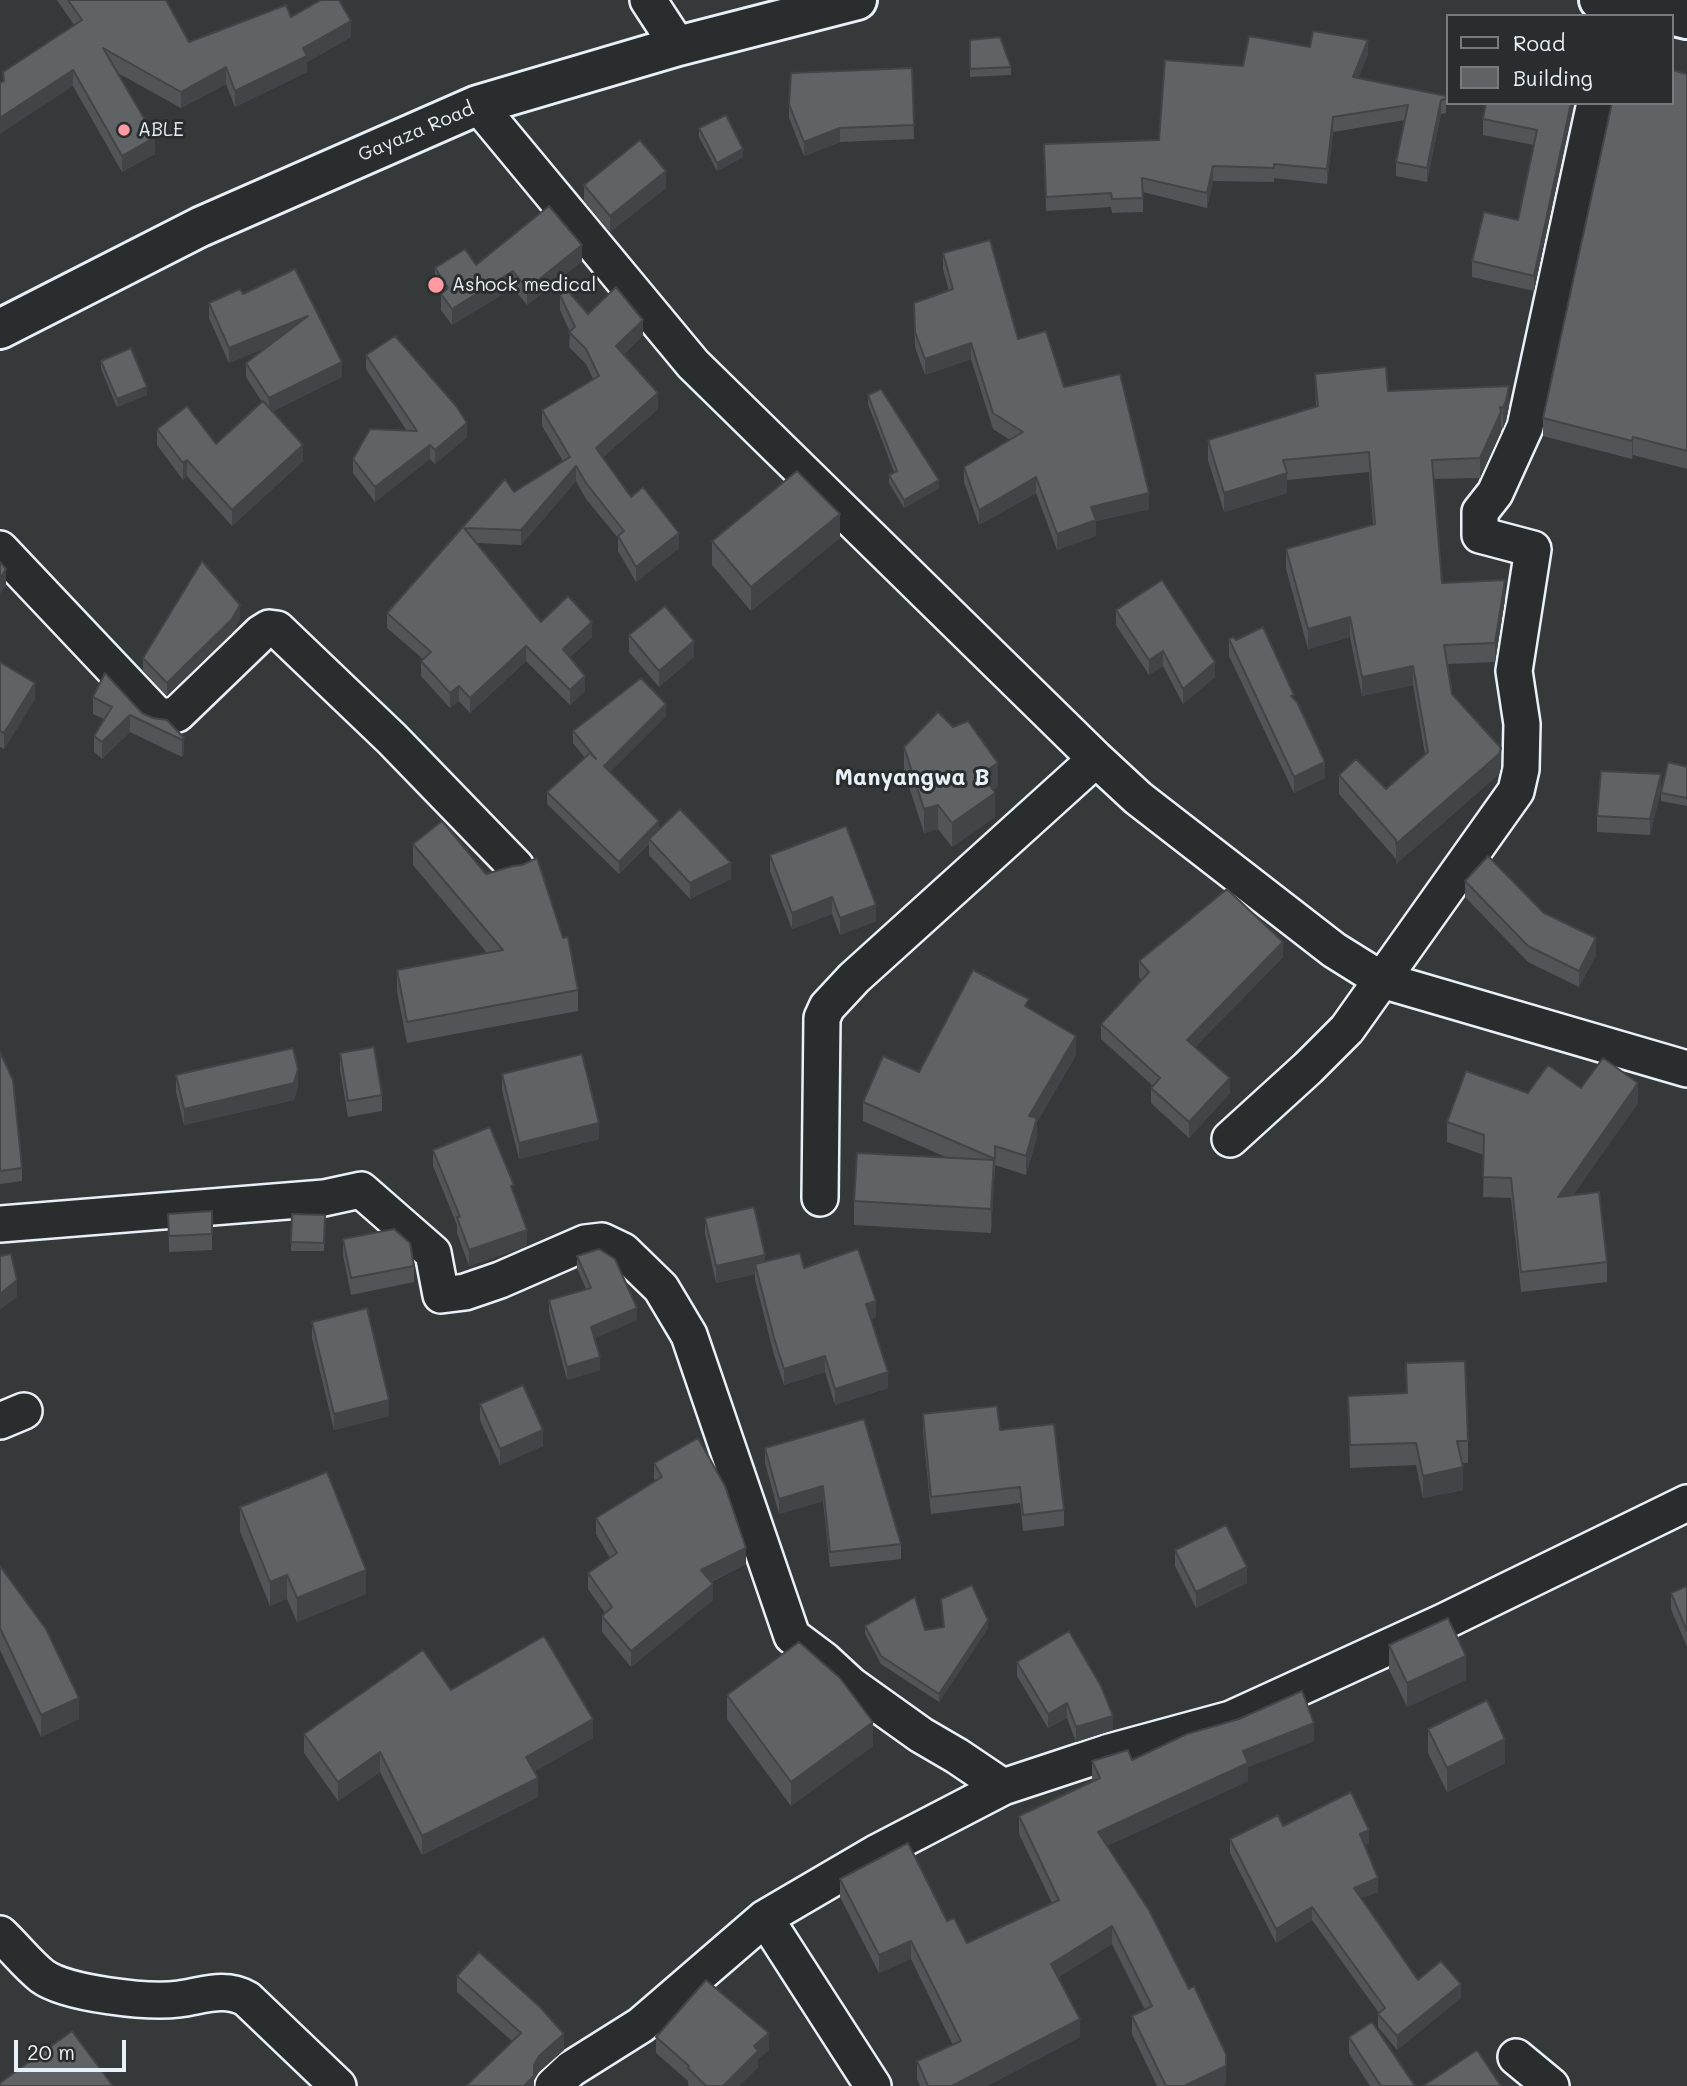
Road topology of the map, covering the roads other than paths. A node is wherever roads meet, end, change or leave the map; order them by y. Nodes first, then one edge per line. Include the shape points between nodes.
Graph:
1 (648, 0) edge
2 (857, 0) edge
3 (1610, 6) edge
4 (1657, 14) edge
5 (678, 46) junction
6 (478, 105) junction
7 (1595, 105) edge
8 (0, 329) edge
9 (0, 549) edge
10 (1096, 759) junction
11 (516, 867) edge
12 (1382, 980) junction
13 (1687, 1069) edge
14 (1230, 1139) dead end
15 (820, 1198) dead end
16 (0, 1224) edge
17 (1687, 1503) edge
18 (1003, 1787) junction
19 (765, 1919) junction
20 (0, 1934) edge
21 (1516, 2057) dead end
22 (338, 2086) edge
23 (553, 2086) edge
24 (873, 2086) edge
25 (1551, 2086) edge

1 - 5 street
2 - 5 main road, Gayaza Road
3 - 4 main road
5 - 6 main road, Gayaza Road
6 - 8 main road, Gayaza Road via 200,227
6 - 10 street via 693,364
7 - 12 street via 1525,427 1479,519 1480,535 1533,549 1514,671 1522,724 1516,792
9 - 11 street via 157,715 166,718 177,714 261,633 277,629 392,738
10 - 12 street via 1138,798 1301,925
10 - 15 street via 827,1007 822,1018
12 - 13 street
12 - 14 street via 1347,1029
16 - 18 street via 324,1198 361,1190 433,1253 441,1295 500,1280 585,1242 602,1241 623,1251 661,1288 689,1335 792,1636 851,1685
17 - 18 street via 1231,1719
18 - 19 street via 876,1853
19 - 23 street via 641,2025 571,2068
19 - 24 street
20 - 22 street via 43,1977 61,1986 144,2001 235,1992
21 - 25 street

